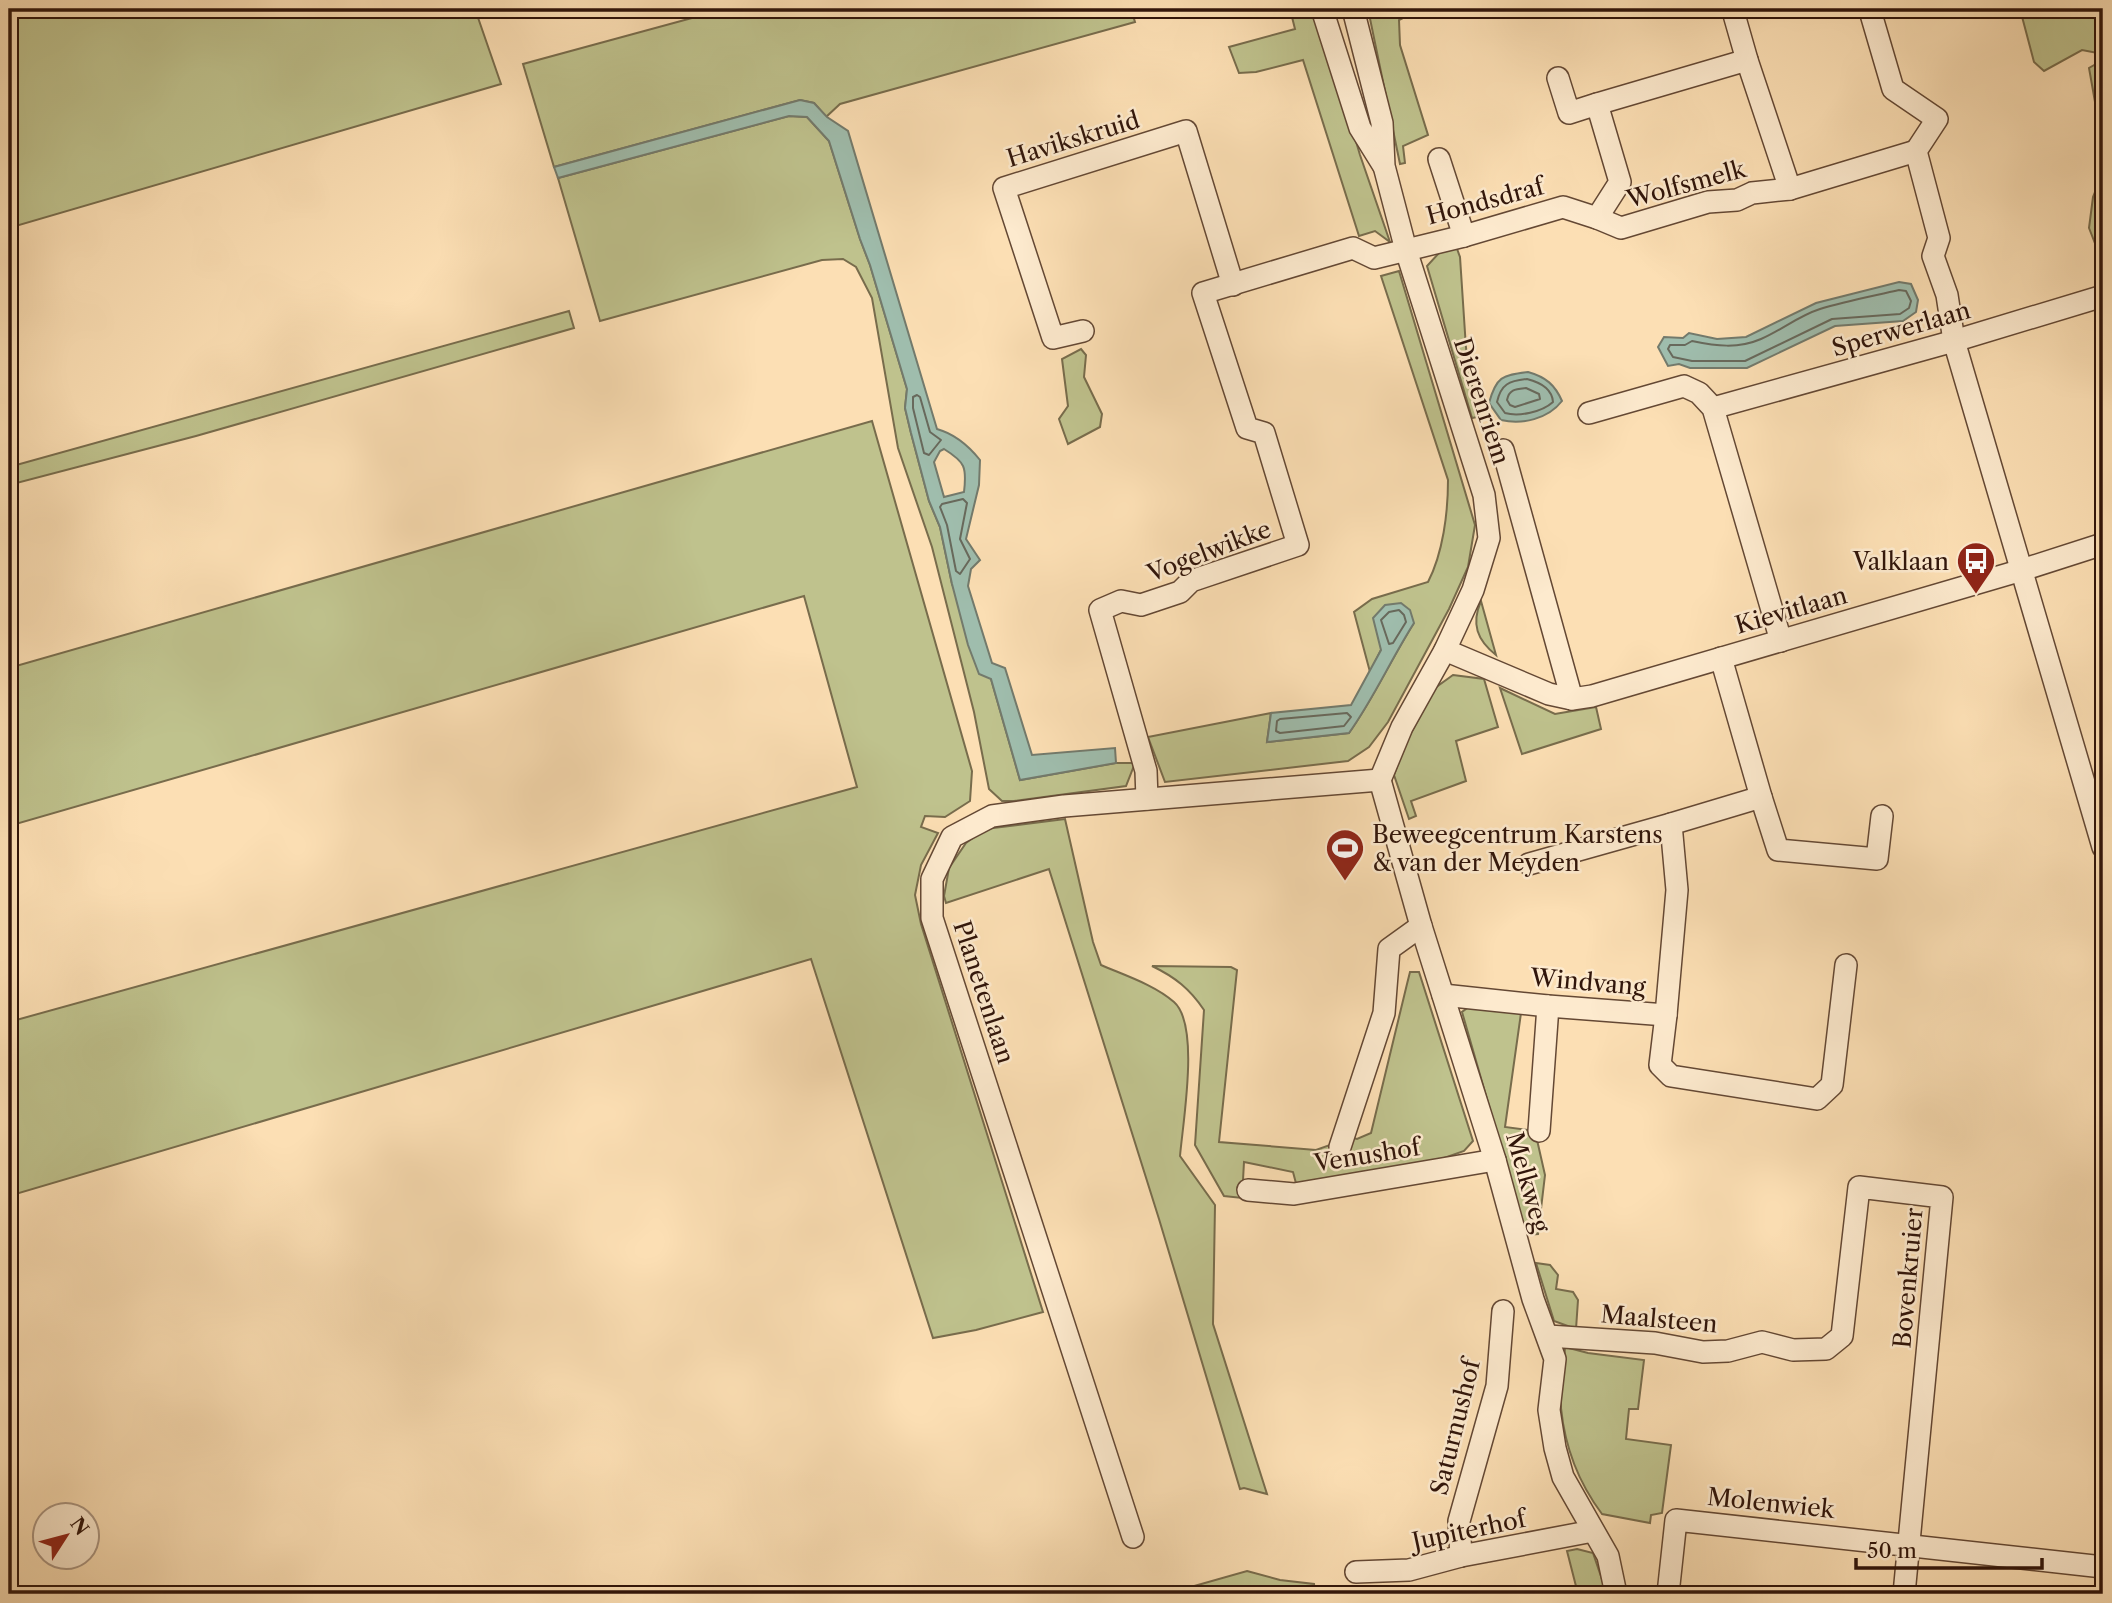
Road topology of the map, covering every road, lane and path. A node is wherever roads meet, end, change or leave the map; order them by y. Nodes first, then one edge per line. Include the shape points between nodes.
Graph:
1 (1322, 9) edge
2 (1353, 9) edge
3 (1734, 11) dead end
4 (1871, 14) dead end
5 (1747, 60) junction
6 (1558, 78) dead end
7 (1597, 104) junction
8 (1916, 151) junction
9 (1439, 159) dead end
10 (1384, 166) junction
11 (1790, 189) junction
12 (1597, 218) junction
13 (1464, 236) junction
14 (1406, 250) junction
15 (1233, 285) junction
16 (2103, 296) edge
17 (1083, 331) dead end
18 (1955, 341) junction
19 (1713, 408) junction
20 (1589, 413) dead end
21 (1503, 450) dead end
22 (2103, 544) edge
23 (2022, 570) junction
24 (1781, 641) junction
25 (1444, 650) junction
26 (1721, 658) junction
27 (1572, 699) junction
28 (1380, 779) junction
29 (1760, 797) junction
30 (1147, 799) junction
31 (2096, 799) edge
32 (1882, 816) dead end
33 (1671, 824) junction
34 (2103, 847) edge
35 (1529, 864) dead end
36 (1421, 926) junction
37 (1846, 965) dead end
38 (1443, 995) junction
39 (1548, 1006) junction
40 (1666, 1015) junction
41 (1539, 1131) dead end
42 (1340, 1147) dead end
43 (1494, 1160) junction
44 (1248, 1190) dead end
45 (1503, 1311) dead end
46 (1548, 1336) junction
47 (1842, 1336) joint
48 (1593, 1531) junction
49 (1133, 1537) dead end
50 (1910, 1544) junction
51 (1461, 1556) junction
52 (2103, 1567) edge
53 (1356, 1572) dead end
54 (1616, 1594) edge
55 (1668, 1594) edge
56 (1904, 1594) edge

1 - 10 street, Dierenriem via 1360,128
2 - 10 street, Dierenriem via 1382,123
3 - 5 street, Wolfsmelk
4 - 8 street via 1893,89 1937,118
5 - 7 street
5 - 11 street, Wolfsmelk
6 - 7 street via 1569,113
7 - 12 street via 1620,182
8 - 11 street, Wolfsmelk
8 - 18 street via 1939,238 1933,256 1947,295
9 - 13 street
10 - 14 street, Dierenriem
11 - 12 street, Wolfsmelk via 1708,202 1621,228
12 - 13 street, Hondsdraf via 1563,207
13 - 14 street, Hondsdraf
14 - 15 street, Vogelwikke via 1374,258 1353,248
14 - 25 street, Dierenriem via 1485,495 1489,538 1477,578
15 - 17 street, Havikskruid via 1185,131 1004,188 1053,338
15 - 30 street, Vogelwikke via 1203,293 1247,428 1264,433 1298,545 1191,581 1180,592 1141,605 1121,601 1100,610 1146,771
16 - 18 street, Sperwerlaan
18 - 19 street, Sperwerlaan
18 - 23 street
19 - 20 street via 1684,386
19 - 24 street
21 - 27 street
22 - 23 street, Kievitlaan
23 - 24 street, Kievitlaan
23 - 31 street
24 - 26 street, Kievitlaan
25 - 27 street, Kievitlaan via 1549,694
25 - 28 street, Dierenriem
26 - 27 street, Kievitlaan
26 - 29 street
28 - 30 street, Planetenlaan
28 - 36 street, Melkweg
29 - 32 street via 1778,850 1877,859
29 - 33 street
30 - 49 street, Planetenlaan via 992,816 952,837 932,878 932,918
31 - 34 street
33 - 35 street
33 - 40 street, Windvang via 1677,890
36 - 38 street, Melkweg
36 - 42 street via 1389,949 1384,1013
37 - 40 street via 1832,1085 1817,1099 1671,1076 1660,1065
38 - 39 street, Windvang
38 - 43 street, Melkweg
39 - 40 street, Windvang
39 - 41 street
43 - 44 street, Venushof via 1294,1194
43 - 46 street, Melkweg
45 - 51 street, Saturnushof via 1496,1386 1459,1521
46 - 47 street, Maalsteen via 1655,1343 1703,1352 1762,1342 1793,1350 1825,1349
46 - 48 street, Melkweg via 1555,1359 1549,1410 1555,1448 1563,1477
47 - 50 street, Bovenkruier via 1859,1187 1942,1197
48 - 51 street, Jupiterhof
48 - 54 street, Melkweg via 1608,1556
50 - 52 street, Molenwiek
50 - 55 street, Molenwiek via 1675,1520
50 - 56 street, Bovenkruier
51 - 53 street, Jupiterhof via 1409,1570

